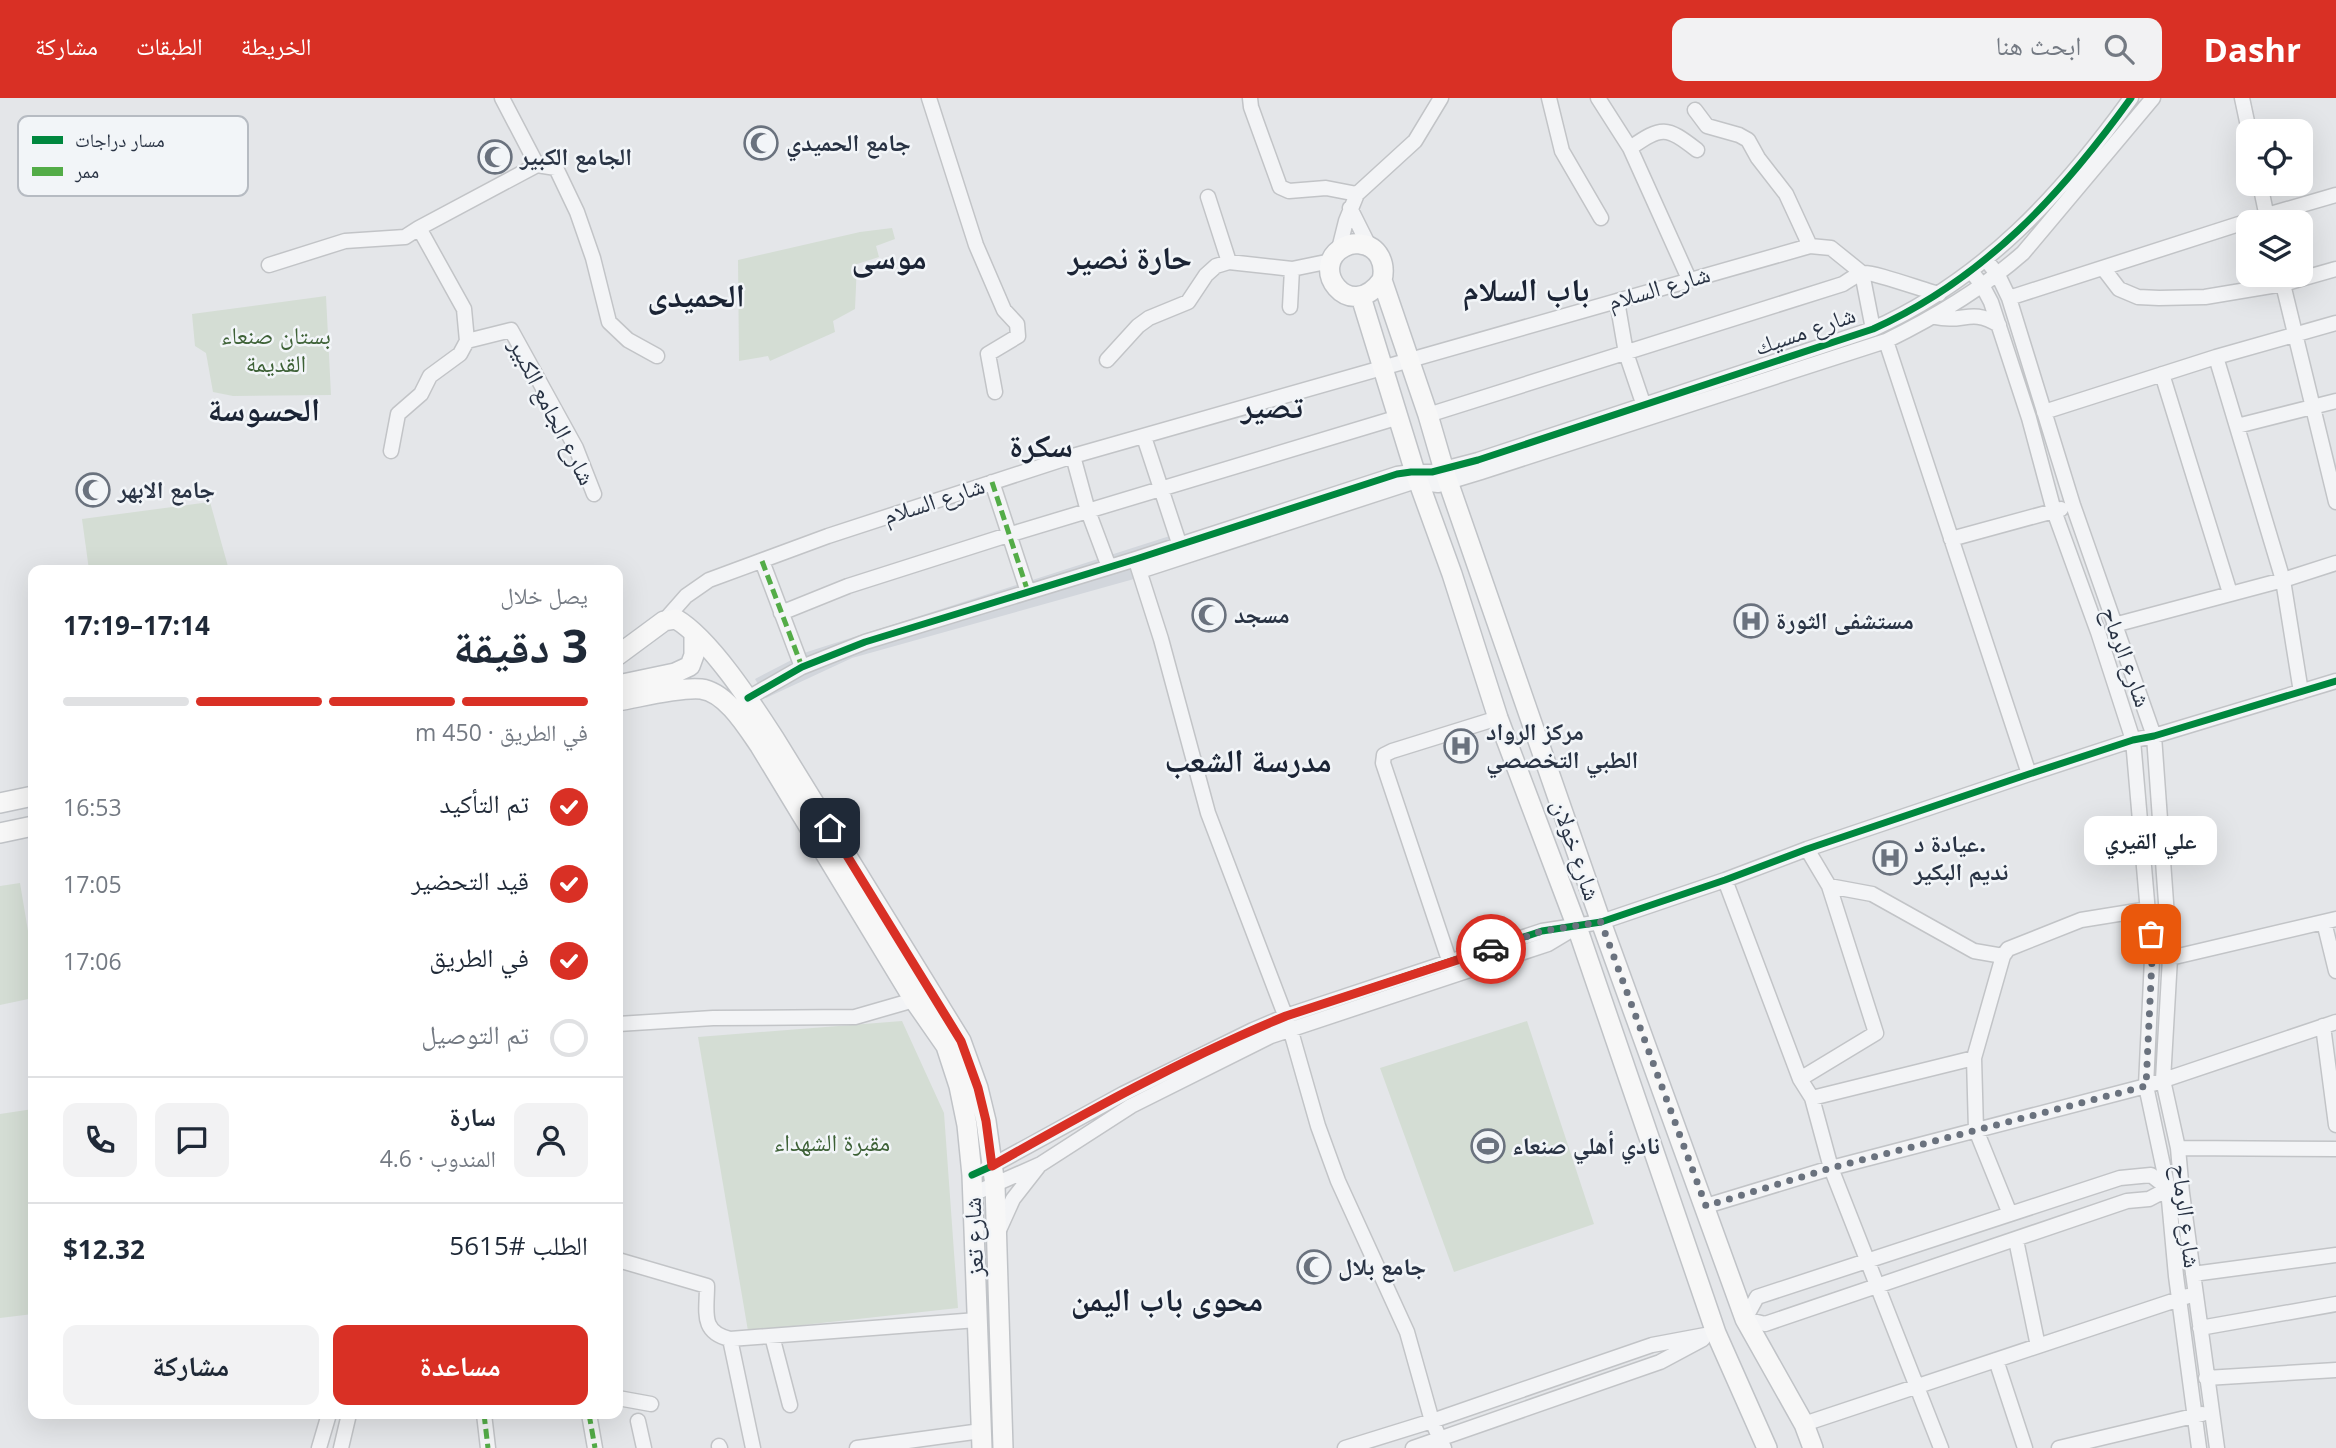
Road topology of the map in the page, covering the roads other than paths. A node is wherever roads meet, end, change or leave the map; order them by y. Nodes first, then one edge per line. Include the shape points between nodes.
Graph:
1 (502, 98) edge
2 (929, 98) edge
3 (1250, 98) edge
4 (1441, 98) edge
5 (1598, 98) edge
6 (2131, 98) edge
7 (2153, 98) edge
8 (2242, 98) edge
9 (1551, 99) edge
10 (1695, 110) dead end
11 (2246, 119) edge
12 (1630, 148) junction
13 (1697, 150) dead end
14 (537, 166) junction
15 (1357, 194) junction
16 (2336, 195) edge
17 (1208, 197) dead end
18 (1350, 208) junction
19 (2294, 210) edge
20 (1601, 218) dead end
21 (419, 228) junction
22 (2236, 229) edge
23 (1369, 246) junction
24 (1810, 246) junction
25 (1335, 255) junction
26 (1986, 260) junction
27 (1229, 262) junction
28 (269, 265) dead end
29 (2103, 268) junction
30 (1292, 269) junction
31 (2336, 269) edge
32 (1971, 271) junction
33 (1862, 273) junction
34 (2313, 273) edge
35 (1998, 275) junction
36 (1689, 279) junction
37 (1382, 280) junction
38 (1982, 285) junction
39 (2248, 287) edge
40 (2284, 287) edge
41 (1939, 294) junction
42 (1361, 297) junction
43 (2009, 298) junction
44 (1617, 301) junction
45 (1290, 307) dead end
46 (1394, 314) junction
47 (1935, 317) junction
48 (1370, 322) junction
49 (2336, 323) edge
50 (1999, 325) junction
51 (1873, 329) junction
52 (2294, 335) junction
53 (467, 341) junction
54 (1886, 341) junction
55 (1626, 353) junction
56 (657, 356) dead end
57 (2216, 357) junction
58 (1409, 359) junction
59 (1107, 360) dead end
60 (1383, 367) junction
61 (2162, 374) junction
62 (995, 393) dead end
63 (2336, 401) edge
64 (1644, 406) junction
65 (2312, 407) junction
66 (2044, 412) junction
67 (1428, 415) junction
68 (1399, 417) junction
69 (2236, 426) junction
70 (1144, 437) junction
71 (391, 451) dead end
72 (1073, 456) junction
73 (1446, 476) junction
74 (1417, 477) junction
75 (2333, 480) edge
76 (992, 482) junction
77 (1160, 491) junction
78 (594, 494) dead end
79 (2336, 502) edge
80 (2073, 505) junction
81 (1088, 511) junction
82 (2054, 511) junction
83 (1008, 535) junction
84 (1951, 539) junction
85 (1179, 543) junction
86 (762, 561) junction
87 (2336, 563) edge
88 (1477, 564) junction
89 (1138, 565) junction
90 (1109, 567) junction
91 (1452, 574) junction
92 (2283, 580) junction
93 (1028, 593) junction
94 (2230, 593) junction
95 (781, 613) junction
96 (664, 621) junction
97 (2114, 625) junction
98 (694, 633) junction
99 (623, 651) edge
100 (802, 667) junction
101 (2336, 681) edge
102 (623, 684) edge
103 (2301, 692) junction
104 (748, 698) junction
105 (623, 700) edge
106 (1498, 718) junction
107 (2154, 736) junction
108 (2133, 740) junction
109 (2029, 774) junction
110 (28, 797) edge
111 (0, 803) edge
112 (28, 827) edge
113 (0, 833) edge
114 (1807, 849) junction
115 (1725, 880) junction
116 (1829, 886) junction
117 (2149, 909) junction
118 (2330, 921) edge
119 (1601, 922) junction
120 (1577, 927) junction
121 (2003, 956) junction
122 (2170, 958) junction
123 (1450, 963) junction
124 (2336, 971) edge
125 (914, 1000) junction
126 (1288, 1022) junction
127 (623, 1024) edge
128 (2330, 1024) edge
129 (2336, 1036) edge
130 (1974, 1058) junction
131 (1800, 1079) junction
132 (2164, 1080) junction
133 (2146, 1086) junction
134 (1812, 1098) junction
135 (1127, 1100) junction
136 (2336, 1125) edge
137 (1976, 1130) junction
138 (2178, 1147) junction
139 (2336, 1149) edge
140 (1041, 1164) junction
141 (1831, 1168) junction
142 (994, 1176) junction
143 (972, 1185) junction
144 (2175, 1191) junction
145 (1706, 1206) junction
146 (2010, 1214) junction
147 (995, 1237) junction
148 (2015, 1240) junction
149 (2336, 1255) edge
150 (623, 1262) edge
151 (1867, 1262) junction
152 (2193, 1273) junction
153 (1877, 1285) junction
154 (2196, 1293) junction
155 (2179, 1299) junction
156 (2336, 1304) edge
157 (1745, 1319) junction
158 (977, 1320) junction
159 (2200, 1328) junction
160 (1716, 1333) junction
161 (772, 1336) junction
162 (730, 1339) junction
163 (2038, 1346) junction
164 (1996, 1360) junction
165 (2336, 1370) edge
166 (2206, 1378) junction
167 (1918, 1386) junction
168 (623, 1399) edge
169 (651, 1404) dead end
170 (790, 1405) dead end
171 (2210, 1413) junction
172 (2193, 1416) junction
173 (328, 1419) edge
174 (348, 1419) edge
175 (485, 1419) edge
176 (590, 1419) edge
177 (638, 1422) dead end
178 (1432, 1422) junction
179 (1804, 1424) junction
180 (982, 1440) edge
181 (1442, 1443) edge
182 (1761, 1446) edge
183 (319, 1448) edge
184 (341, 1448) edge
185 (488, 1448) edge
186 (595, 1448) edge
187 (644, 1448) edge
188 (752, 1448) edge
189 (856, 1448) edge
190 (1003, 1448) edge
191 (1345, 1448) edge
192 (1413, 1448) edge
193 (1813, 1448) edge
194 (1941, 1448) edge
195 (2025, 1448) edge
196 (2059, 1448) edge
197 (2199, 1448) edge
198 (2217, 1448) edge

1 - 14 street
2 - 62 street via 976,245 1004,310 1017,324 1018,336 988,354
3 - 15 street via 1280,187
4 - 15 street via 1415,141
5 - 12 street
6 - 26 street, شارع مسيك via 2061,186
7 - 35 street, شارع مسيك via 2023,253
8 - 11 street
9 - 20 street via 1562,151
10 - 24 street via 1707,127 1748,140 1786,194
12 - 13 street via 1660,131 1675,133
12 - 36 street
14 - 21 street
14 - 56 street via 556,168 577,212 609,322 628,340
15 - 18 street
16 - 19 street
17 - 27 street
18 - 23 street
18 - 25 street
21 - 28 street via 405,237 345,241
21 - 53 street, شارع الجامع الكبير via 464,309
22 - 29 street
23 - 25 main road via 1349,244
23 - 37 main road via 1380,257
24 - 33 street via 1831,248
24 - 36 street, شارع السلام
25 - 30 street
25 - 42 main road via 1329,270 1335,287
26 - 32 street, شارع مسيك
26 - 35 street, شارع الرماح
27 - 30 street
27 - 59 street via 1206,275 1188,302 1138,326
29 - 39 street via 2119,289 2138,297 2205,297
29 - 43 street
30 - 45 street
31 - 34 street
32 - 38 street, شارع الرماح
32 - 41 street, شارع مسيك
33 - 41 street
33 - 51 street
33 - 55 street via 1843,284
35 - 38 street, شارع مسيك
35 - 43 street, شارع الرماح
36 - 44 street, شارع السلام
37 - 42 main road via 1374,291
37 - 46 main road, شارع خولان
38 - 47 street, شارع مسيك
38 - 50 street, شارع الرماح
40 - 52 street
41 - 51 street, شارع مسيك
42 - 48 main road, شارع خولان
43 - 66 street, شارع الرماح
44 - 55 street
44 - 58 street, شارع السلام
46 - 48 main road via 1379,308
46 - 58 main road, شارع خولان
47 - 50 street via 1948,320 1974,314
47 - 54 street, شارع مسيك
48 - 60 main road, شارع خولان
49 - 52 street
50 - 82 street, شارع الرماح
51 - 64 street, شارع مسيك
52 - 57 street
52 - 65 street
53 - 71 street via 460,354 430,376 421,394 398,414
53 - 78 street, شارع الجامع الكبير via 512,330 576,447
54 - 73 street, شارع مسيك
54 - 84 street
55 - 64 street
55 - 67 street
57 - 61 street
57 - 69 street
58 - 60 street, شارع السلام
58 - 67 main road, شارع خولان
60 - 68 main road, شارع خولان
60 - 70 street, شارع السلام
61 - 66 street
61 - 94 street
63 - 65 street
64 - 73 street, شارع مسيك
65 - 69 street
65 - 75 street
66 - 80 street, شارع الرماح
67 - 73 main road, شارع خولان
68 - 74 main road, شارع خولان
68 - 77 street
69 - 92 street
70 - 72 street, شارع السلام
70 - 77 street
72 - 76 street, شارع السلام
72 - 81 street
73 - 74 street, شارع مسيك
73 - 88 main road, شارع خولان
74 - 85 street via 1397,474
74 - 89 street via 1413,482
74 - 91 main road, شارع خولان
75 - 79 street
76 - 83 street
76 - 86 street, شارع السلام
77 - 81 street
77 - 85 street
80 - 82 street
80 - 97 street, شارع الرماح
81 - 83 street
81 - 90 street
82 - 84 street
82 - 108 street, شارع الرماح
83 - 93 street
83 - 95 street via 848,586
84 - 109 street
85 - 89 street
86 - 95 street
86 - 96 street, شارع السلام via 709,580 686,596
87 - 92 street
88 - 91 main road
88 - 119 main road, شارع خولان
89 - 90 street
89 - 126 street via 1208,813
90 - 93 street
91 - 106 main road, شارع خولان
92 - 94 street
92 - 103 street
93 - 100 street via 865,642
94 - 97 street
95 - 100 street
96 - 98 main road via 676,619
96 - 99 main road
97 - 107 street, شارع الرماح
98 - 102 main road via 690,666
98 - 104 main road, شارع تعز
100 - 104 street
101 - 103 street
103 - 107 street
104 - 142 main road, شارع تعز via 961,1041 981,1099
105 - 125 main road, شارع تعز via 702,689 739,716
106 - 120 main road, شارع خولان
106 - 123 street via 1384,755
107 - 108 street
107 - 122 street, شارع الرماح
108 - 109 street
108 - 117 street, شارع الرماح
109 - 114 street
110 - 111 main road
112 - 113 main road
114 - 115 street
114 - 116 street
115 - 119 street
115 - 131 street
116 - 121 street via 1872,894 1974,951
116 - 131 street via 1876,1033
117 - 121 street via 2081,920 2008,949
117 - 133 street, شارع الرماح via 2152,959
118 - 122 street
118 - 124 street
119 - 120 street
119 - 145 main road, شارع خولان
120 - 123 street via 1542,931
120 - 126 street via 1548,944
120 - 160 main road, شارع خولان
121 - 130 street
122 - 132 street, شارع الرماح
123 - 126 street
125 - 127 street via 855,1017
125 - 143 main road, شارع تعز via 946,1046 967,1125
126 - 135 street
126 - 178 street via 1318,1126 1407,1332
128 - 129 street
128 - 132 street
128 - 136 street
130 - 134 street
130 - 137 street
131 - 134 street
132 - 133 street
132 - 138 street, شارع الرماح
133 - 137 street
133 - 144 street, شارع الرماح
134 - 141 street
135 - 140 street
135 - 142 street
137 - 141 street
137 - 146 street
138 - 139 street
138 - 144 street, شارع الرماح
140 - 142 street
140 - 147 street via 1013,1199
141 - 145 street
141 - 151 street
142 - 143 street
142 - 147 main road, شارع تعز
143 - 158 main road, شارع تعز
144 - 146 street via 2151,1175 2120,1178
144 - 148 street via 2127,1201
144 - 152 street, شارع الرماح
144 - 155 street, شارع الرماح
145 - 157 main road, شارع خولان
146 - 151 street
147 - 190 main road, شارع تعز
148 - 153 street
148 - 163 street
149 - 152 street
150 - 162 street via 707,1286 708,1327 715,1336
151 - 153 street
151 - 157 street via 1757,1297
152 - 154 street, شارع الرماح
153 - 157 street via 1765,1324
153 - 167 street
154 - 155 street
154 - 159 street, شارع الرماح
155 - 163 street
155 - 172 street, شارع الرماح
156 - 159 street
157 - 160 main road
157 - 179 main road, شارع خولان
158 - 161 street
158 - 180 main road, شارع تعز
159 - 166 street, شارع الرماح
160 - 178 street via 1652,1345
160 - 181 street via 1660,1362
160 - 182 main road, شارع خولان
161 - 162 street
161 - 170 street
162 - 188 street
163 - 164 street
164 - 167 street
164 - 195 street
165 - 166 street
166 - 171 street, شارع الرماح
167 - 179 street
167 - 194 street
168 - 169 street
171 - 172 street
171 - 198 street, شارع الرماح
172 - 196 street
172 - 197 street, شارع الرماح
173 - 183 street
174 - 184 street
175 - 185 street
176 - 186 street
177 - 187 street
178 - 181 street
178 - 191 street
179 - 193 main road, شارع خولان
180 - 189 street
181 - 192 street

